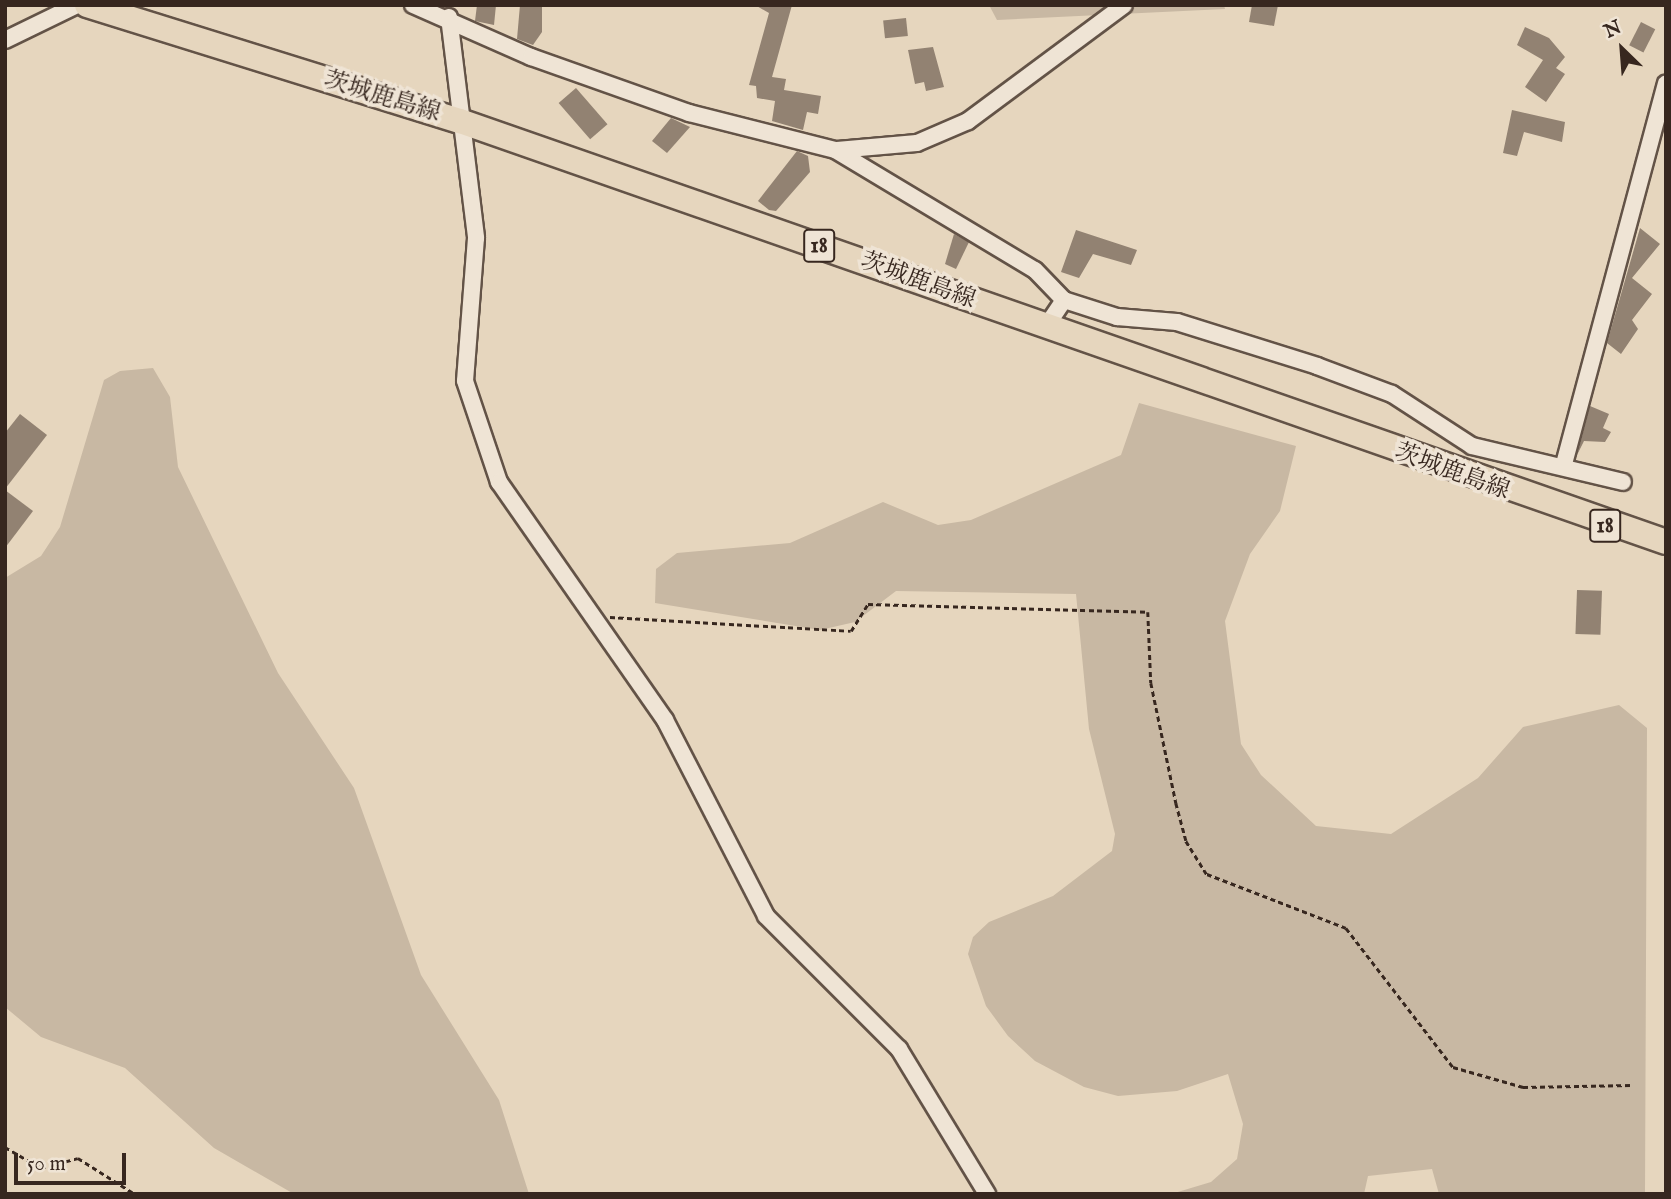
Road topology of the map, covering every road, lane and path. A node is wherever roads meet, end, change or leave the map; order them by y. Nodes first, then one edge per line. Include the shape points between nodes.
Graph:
1 (78, 5) edge
2 (86, 5) edge
3 (413, 5) edge
4 (1124, 5) edge
5 (449, 17) junction
6 (5, 40) edge
7 (1666, 83) edge
8 (460, 121) junction
9 (835, 150) junction
10 (1063, 300) junction
11 (1046, 327) junction
12 (1485, 450) junction
13 (1564, 464) junction
14 (1472, 480) junction
15 (1623, 482) dead end
16 (1666, 542) edge
17 (593, 616) junction
18 (1632, 1085) dead end
19 (5, 1147) edge
20 (135, 1194) edge
21 (987, 1194) edge

1 - 6 street
2 - 8 main road, 茨城鹿島線 / 18
3 - 5 street
4 - 9 street via 990,108 944,133 892,148
5 - 8 street
5 - 9 street via 530,57 690,113
7 - 13 street
8 - 11 main road, 茨城鹿島線 / 18
8 - 17 street via 476,237 466,381 499,482
9 - 10 street via 1035,270
10 - 11 street
10 - 12 street via 1117,317 1177,322 1317,366 1392,394
11 - 14 main road, 茨城鹿島線 / 18
12 - 13 street
12 - 14 street
13 - 15 street
14 - 16 main road, 茨城鹿島線 / 18
17 - 18 path via 851,631 868,604 1148,612 1151,683 1177,803 1186,841 1207,874 1346,928 1453,1067 1523,1087
17 - 21 street via 696,774 766,916 899,1049
19 - 20 path via 41,1168 78,1158

